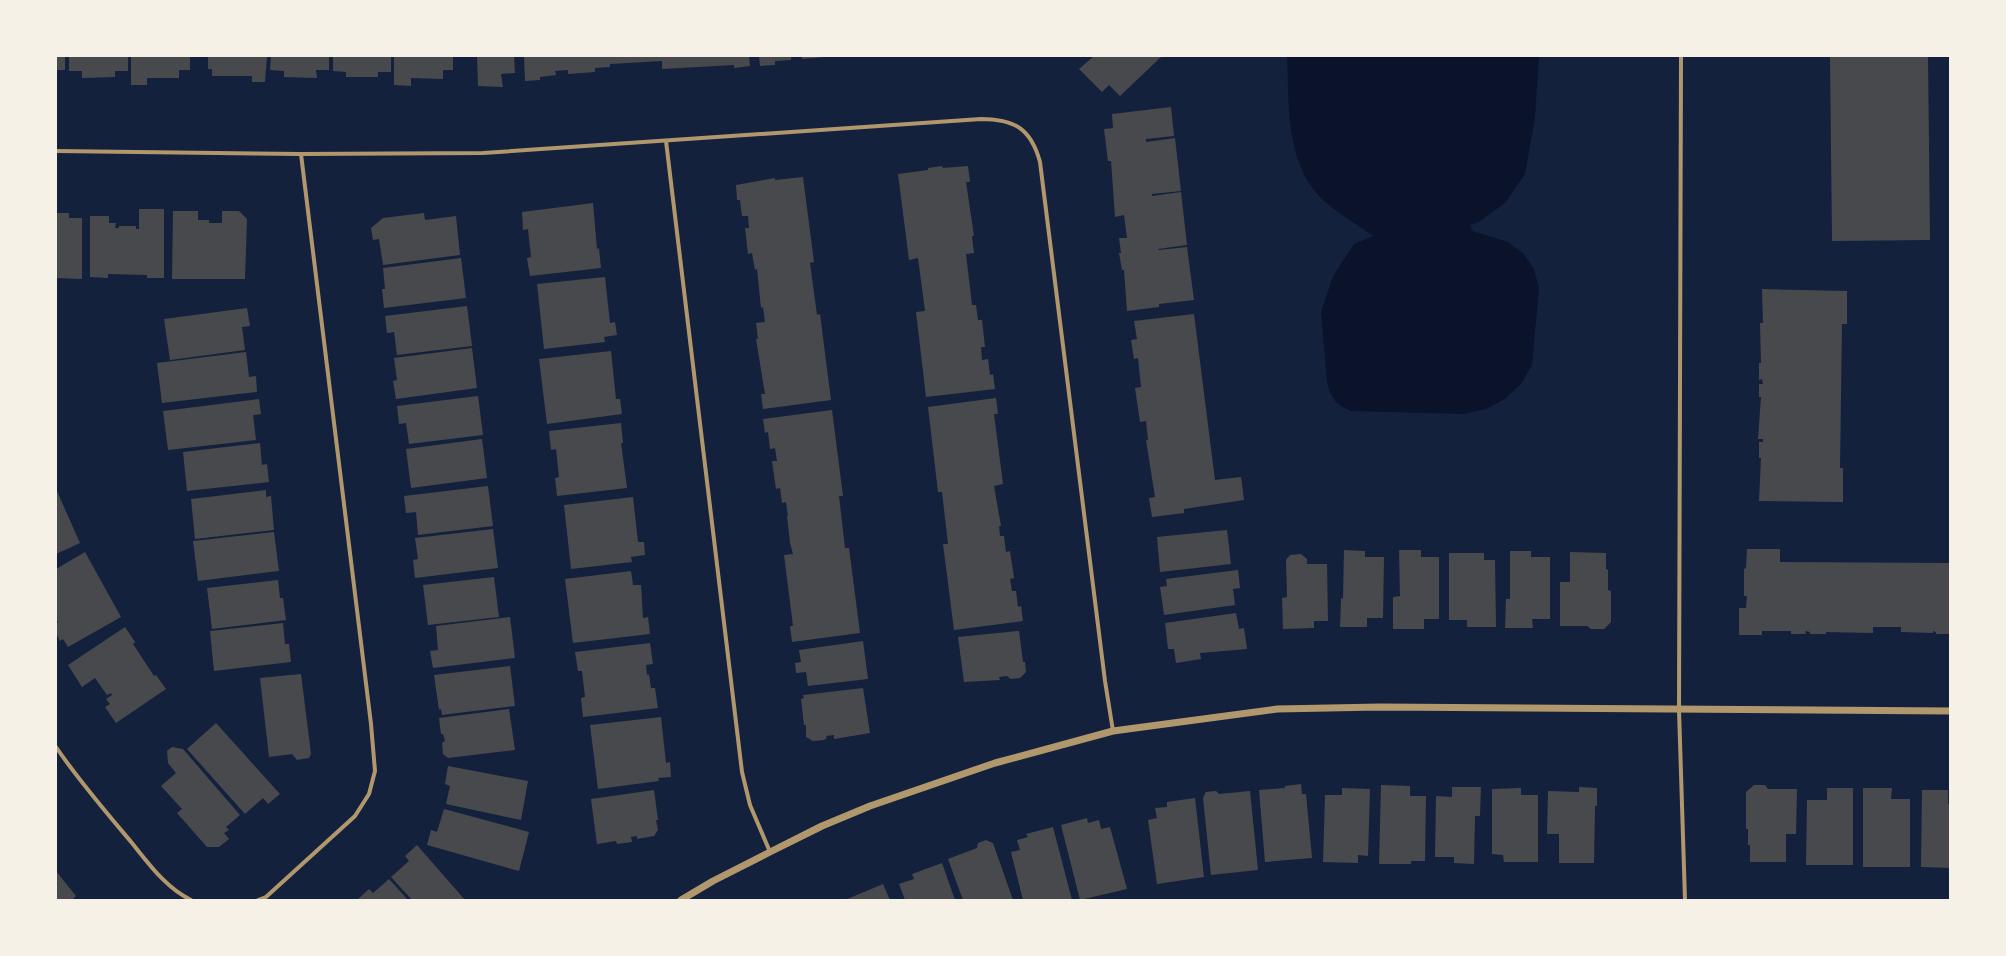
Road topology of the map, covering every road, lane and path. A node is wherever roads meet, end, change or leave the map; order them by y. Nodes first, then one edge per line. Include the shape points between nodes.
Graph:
1 (1681, 56) edge
2 (666, 141) junction
3 (56, 151) edge
4 (301, 154) junction
5 (1679, 710) junction
6 (1950, 711) edge
7 (1113, 731) junction
8 (56, 747) edge
9 (770, 852) junction
10 (191, 900) edge
11 (258, 900) edge
12 (681, 900) edge
13 (1685, 900) edge

1 - 5 street
2 - 4 street via 483,153
2 - 7 street via 981,119 997,119 1011,123 1030,137 1040,162
2 - 9 street via 742,772 750,805
3 - 4 street
4 - 11 street via 375,771 369,794 355,816 266,897
5 - 6 street
5 - 7 street via 1380,707 1277,709
5 - 13 street
7 - 9 street via 935,782 822,826
8 - 10 street via 98,803 161,878
9 - 12 street

